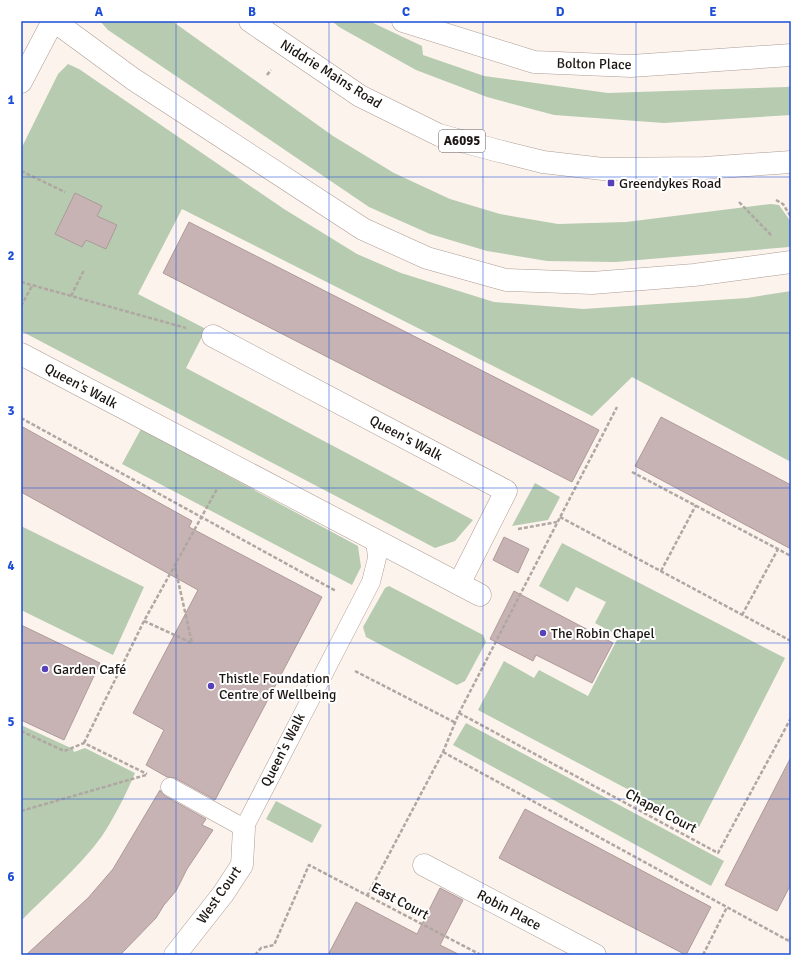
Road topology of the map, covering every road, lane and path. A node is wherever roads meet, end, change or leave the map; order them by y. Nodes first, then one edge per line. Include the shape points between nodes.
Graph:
1 (54, 21) edge
2 (250, 21) edge
3 (403, 21) edge
4 (791, 55) edge
5 (21, 82) edge
6 (791, 162) edge
7 (21, 171) edge
8 (64, 192) dead end
9 (776, 200) dead end
10 (739, 202) dead end
11 (791, 217) edge
12 (778, 242) dead end
13 (791, 262) edge
14 (84, 270) dead end
15 (21, 282) edge
16 (32, 285) junction
17 (71, 296) junction
18 (21, 306) edge
19 (213, 336) joint
20 (21, 354) edge
21 (618, 407) dead end
22 (21, 418) edge
23 (229, 464) junction
24 (632, 472) dead end
25 (696, 505) junction
26 (202, 517) junction
27 (560, 517) junction
28 (375, 540) junction
29 (778, 549) junction
30 (791, 556) edge
31 (174, 567) junction
32 (661, 571) junction
33 (459, 584) junction
34 (480, 595) dead end
35 (359, 603) junction
36 (742, 614) junction
37 (144, 621) junction
38 (791, 641) edge
39 (331, 658) junction
40 (460, 713) junction
41 (791, 718) edge
42 (456, 723) junction
43 (21, 731) edge
44 (84, 744) junction
45 (443, 752) junction
46 (170, 787) dead end
47 (21, 811) edge
48 (244, 828) junction
49 (424, 865) dead end
50 (367, 896) junction
51 (727, 907) junction
52 (791, 937) edge
53 (175, 955) edge
54 (255, 955) edge
55 (481, 955) edge
56 (595, 955) edge
57 (703, 955) edge

1 - 5 street
1 - 13 street via 133,79 364,229 427,258 506,280 592,283 694,275
2 - 6 street, Niddrie Mains Road / A6095 via 360,96 439,135 495,150 543,162 603,169 704,168
3 - 4 street, Bolton Place via 534,62 631,66
7 - 8 path
9 - 11 path via 783,204
10 - 12 path
14 - 17 path
15 - 16 path
16 - 17 path
16 - 18 path
17 - 19 path
19 - 33 street, Queen's Walk via 506,491
20 - 23 street, Queen's Walk
21 - 27 path
22 - 26 path
23 - 26 path
23 - 28 street, Queen's Walk
24 - 25 path
25 - 29 path
25 - 32 path
26 - 31 path
26 - 35 path
27 - 32 path
27 - 40 path
28 - 33 street, Queen's Walk
28 - 35 lane, Queen's Walk via 377,558 371,582
29 - 30 path
29 - 36 path
31 - 37 path
31 - 37 path via 192,643
32 - 36 path
33 - 34 street, Queen's Walk
35 - 39 lane, Queen's Walk
36 - 38 path
37 - 44 path
39 - 42 path
39 - 48 lane, Queen's Walk
40 - 41 path, Chapel Court via 718,853
40 - 42 path
42 - 45 path
43 - 44 path via 64,751
44 - 47 path via 148,775
45 - 50 path
45 - 51 path
46 - 48 lane
48 - 53 street, West Court via 242,865 223,894
49 - 56 street, Robin Place
50 - 54 path, East Court via 309,865 274,945 261,948
50 - 55 path, East Court
51 - 52 path via 789,941
51 - 57 path

